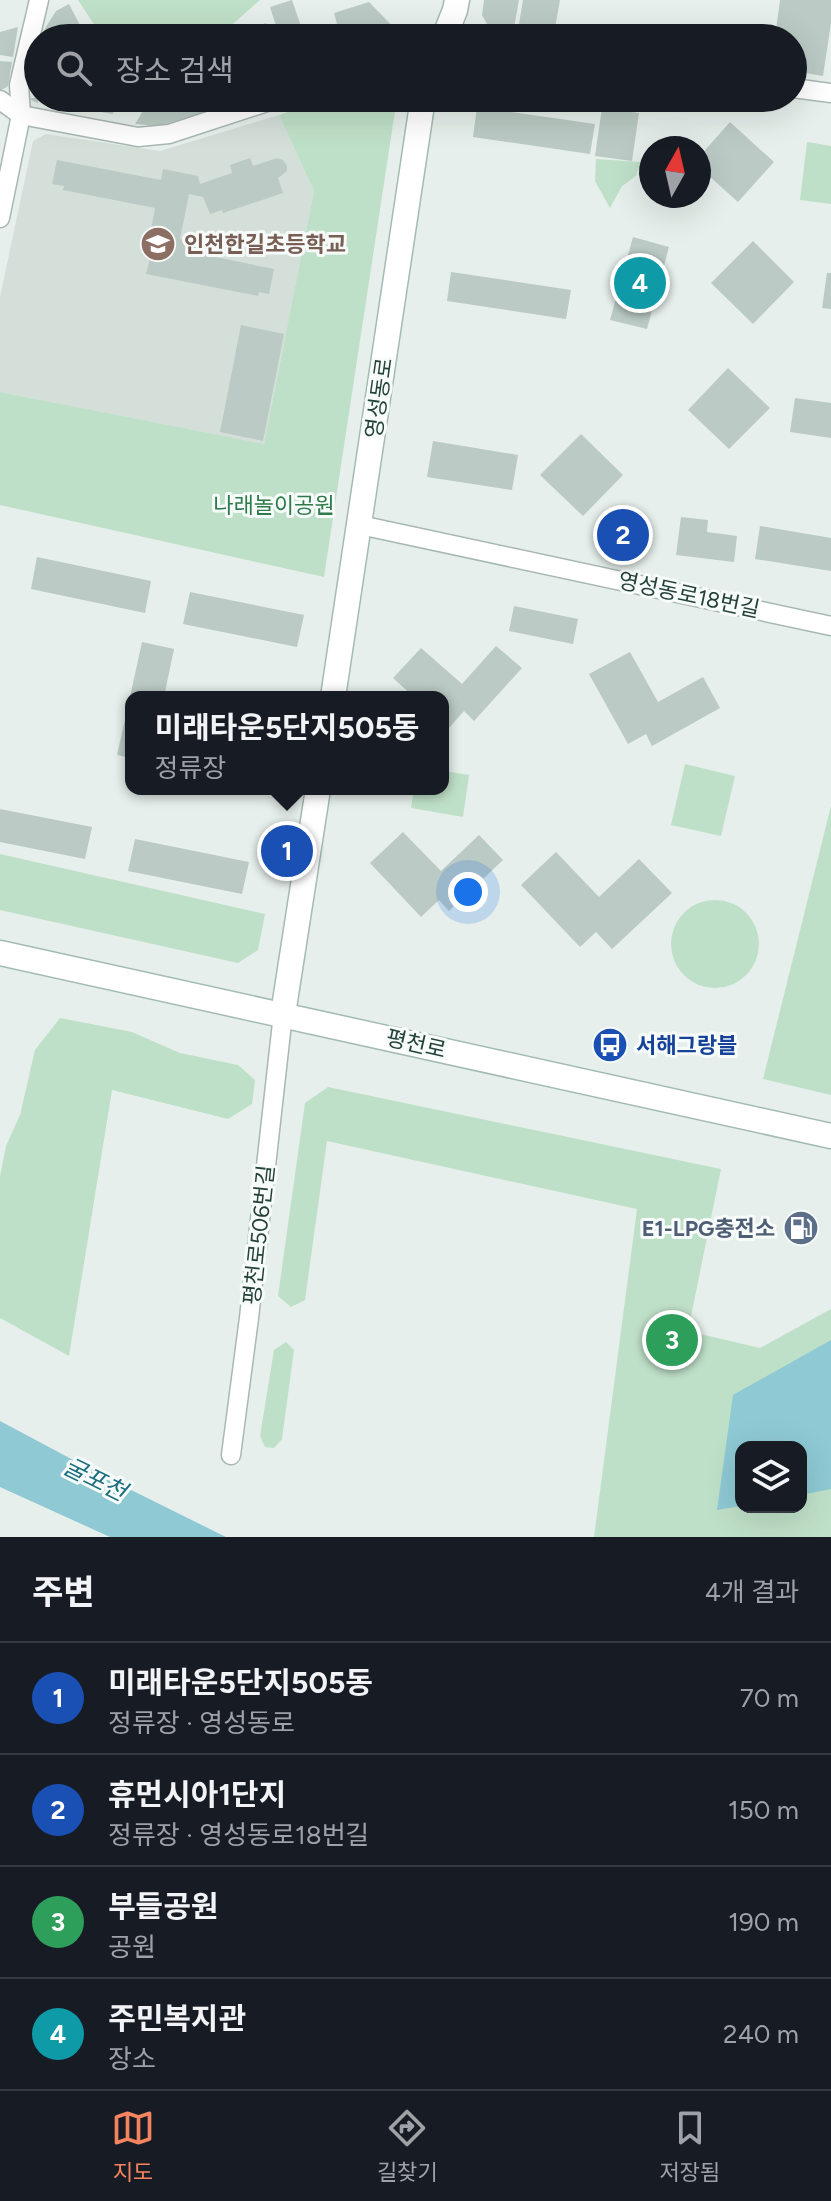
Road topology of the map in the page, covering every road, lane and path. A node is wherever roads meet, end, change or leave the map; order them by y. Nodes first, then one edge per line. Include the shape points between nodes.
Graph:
1 (39, 0) edge
2 (457, 0) edge
3 (36, 24) edge
4 (450, 24) edge
5 (24, 73) edge
6 (807, 90) edge
7 (831, 93) edge
8 (0, 100) edge
9 (236, 112) edge
10 (421, 112) edge
11 (21, 115) junction
12 (0, 218) edge
13 (360, 525) junction
14 (831, 626) edge
15 (334, 691) edge
16 (317, 795) edge
17 (0, 953) edge
18 (283, 1014) junction
19 (831, 1136) edge
20 (231, 1455) dead end

1 - 3 street
2 - 4 street
5 - 11 street via 19,85
6 - 7 street
8 - 11 street
9 - 11 street via 169,134 138,137
10 - 13 street, 영성동로
11 - 12 street
13 - 14 street, 영성동로18번길
13 - 15 street, 영성동로
16 - 18 street
17 - 18 street, 평천로
18 - 19 street, 평천로
18 - 20 street, 평천로506번길

